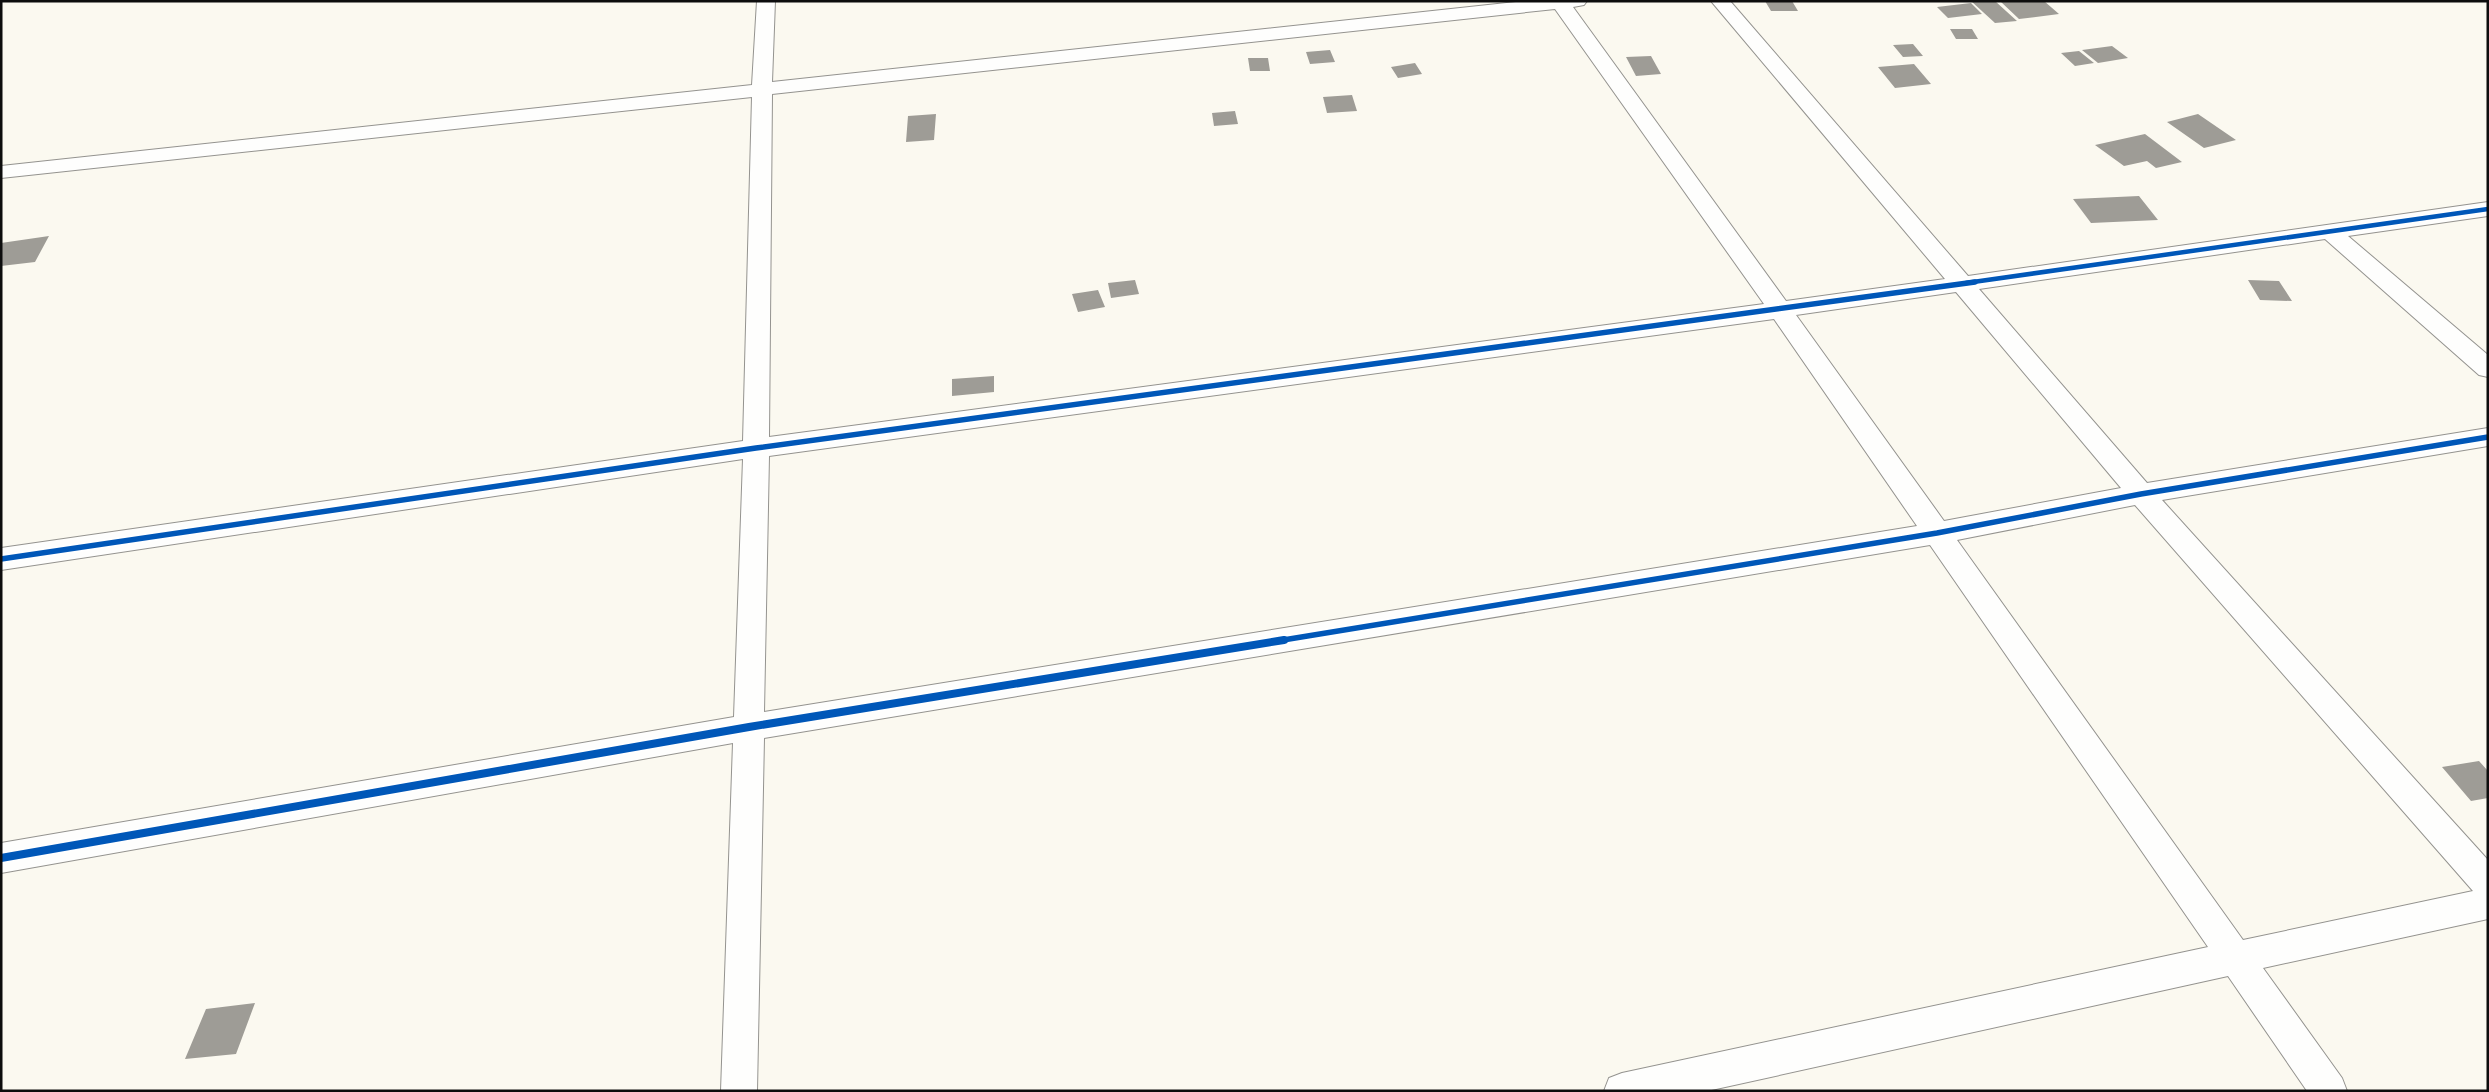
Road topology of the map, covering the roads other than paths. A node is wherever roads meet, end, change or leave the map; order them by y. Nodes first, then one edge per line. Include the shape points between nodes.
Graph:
1 (766, 1) edge
2 (1720, 1) edge
3 (1566, 2) edge
4 (762, 88) junction
5 (1, 172) edge
6 (2488, 209) edge
7 (2330, 232) junction
8 (1961, 283) junction
9 (1780, 310) junction
10 (2488, 369) edge
11 (2488, 437) edge
12 (756, 448) junction
13 (2141, 494) junction
14 (1937, 533) junction
15 (1, 559) edge
16 (749, 727) junction
17 (1, 858) edge
18 (2488, 884) edge
19 (2488, 903) edge
20 (2235, 957) junction
21 (739, 1091) edge
22 (1622, 1091) edge
23 (2329, 1091) edge

1 - 4 street
2 - 8 street
3 - 4 street
3 - 9 street
4 - 5 street
4 - 12 street
6 - 7 street
7 - 8 street
7 - 10 street
8 - 9 street
8 - 13 street
9 - 12 street
9 - 14 street
11 - 13 street
12 - 15 street
12 - 16 street
13 - 14 street
13 - 18 street
14 - 16 street
14 - 20 street
16 - 17 street
16 - 21 street
19 - 20 street
20 - 22 street
20 - 23 street

